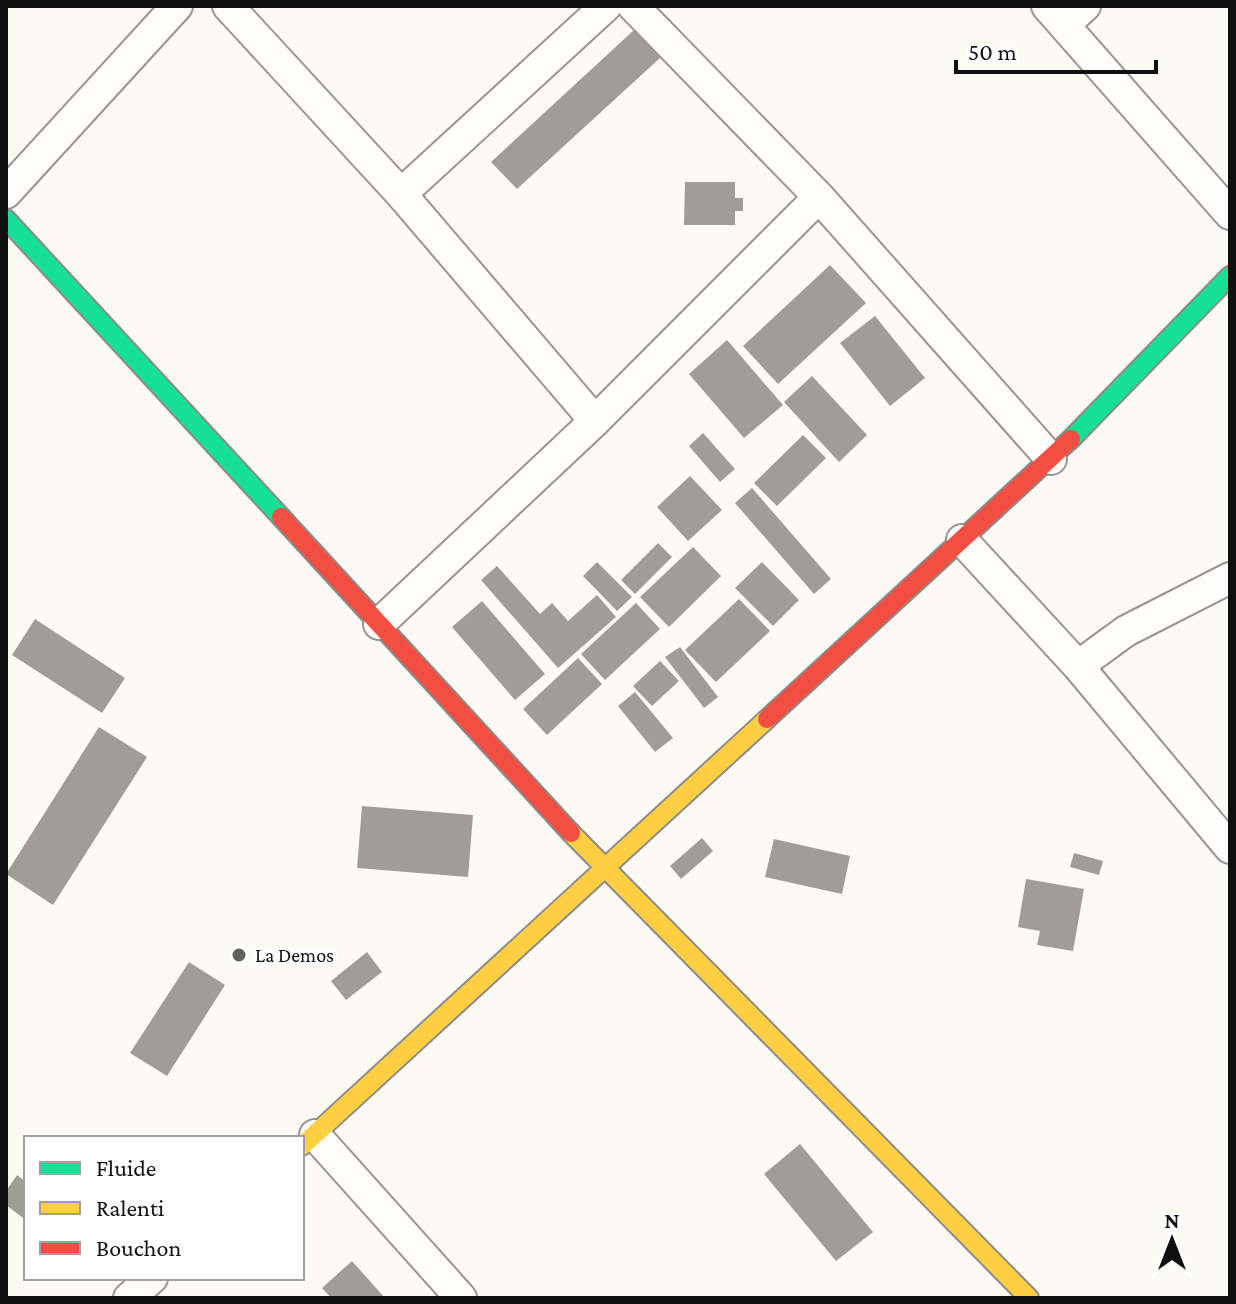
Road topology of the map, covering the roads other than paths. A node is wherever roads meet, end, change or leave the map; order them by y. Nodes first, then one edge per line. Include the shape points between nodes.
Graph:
1 (177, 6) edge
2 (228, 6) edge
3 (606, 6) edge
4 (633, 6) edge
5 (1066, 12) edge
6 (6, 193) edge
7 (401, 194) junction
8 (819, 197) junction
9 (1230, 214) edge
10 (6, 219) edge
11 (1230, 276) edge
12 (595, 421) junction
13 (1051, 459) junction
14 (962, 540) junction
15 (1230, 578) edge
16 (379, 624) junction
17 (1078, 666) junction
18 (1230, 848) edge
19 (604, 869) junction
20 (308, 1141) edge
21 (150, 1280) edge
22 (129, 1298) edge
23 (461, 1298) edge
24 (1029, 1298) edge

1 - 6 street
2 - 7 street
3 - 7 street
4 - 8 street
5 - 9 street
7 - 12 street
8 - 12 street
8 - 13 street
10 - 16 street
11 - 13 street
12 - 16 street
13 - 14 street
14 - 17 street
14 - 19 street
15 - 17 street via 1126,631
16 - 19 street
17 - 18 street
19 - 20 street
19 - 24 street
20 - 23 street
21 - 22 street

